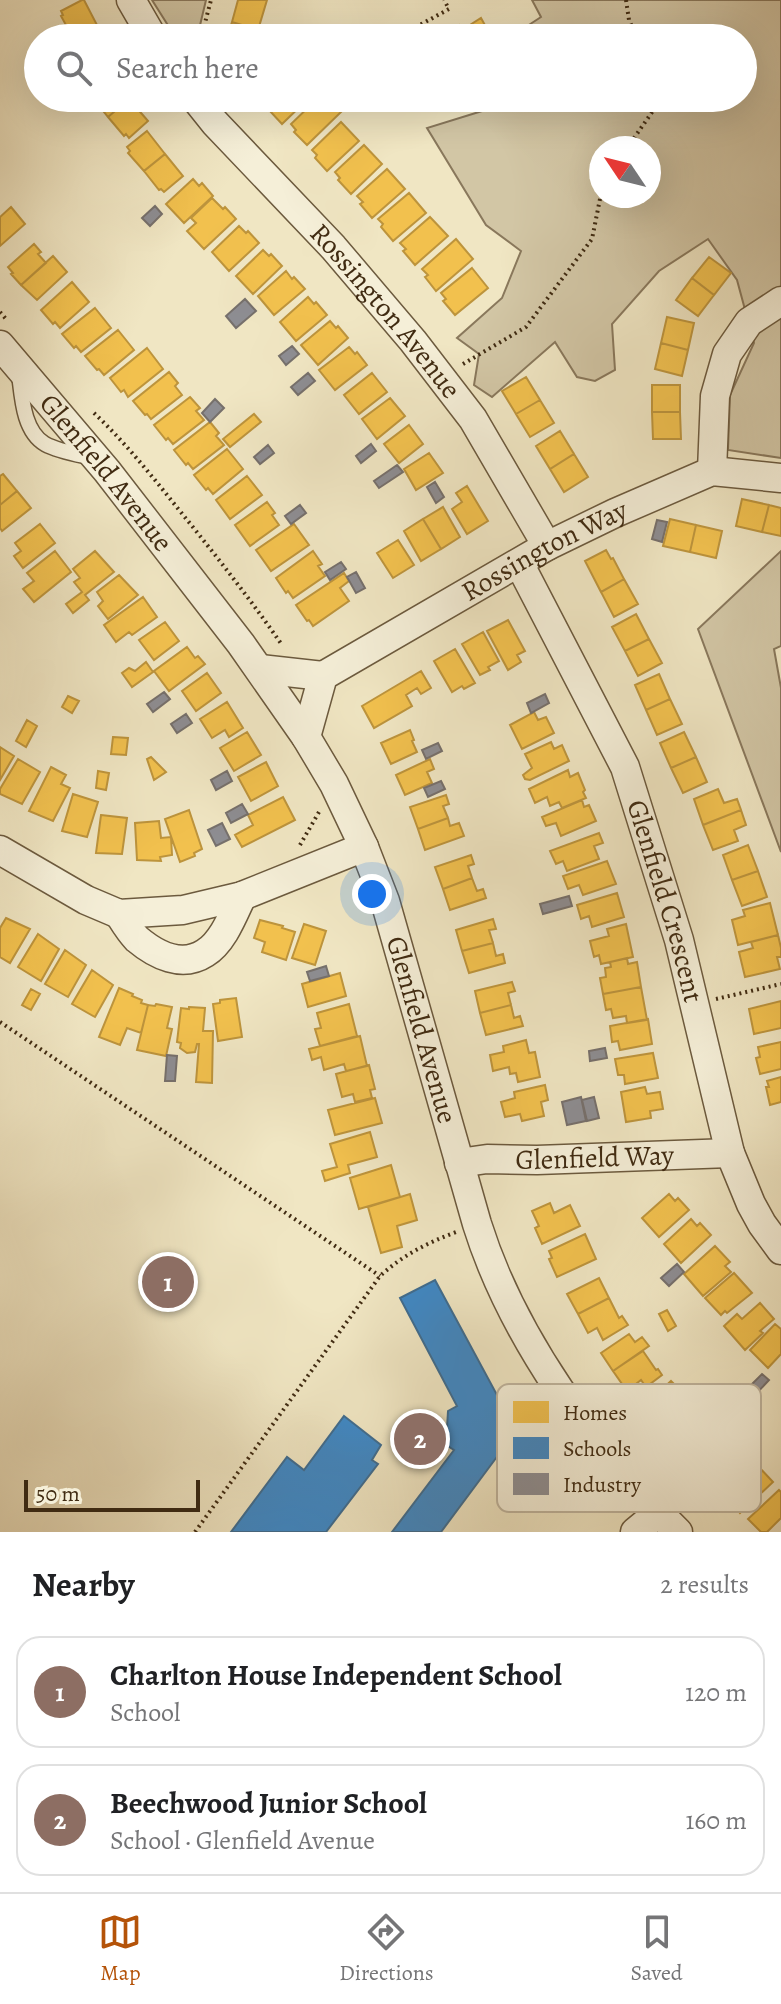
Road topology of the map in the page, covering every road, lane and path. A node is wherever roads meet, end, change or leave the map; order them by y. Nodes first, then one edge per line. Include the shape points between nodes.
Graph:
1 (131, 0) edge
2 (211, 0) edge
3 (444, 0) edge
4 (626, 0) edge
5 (145, 24) edge
6 (205, 24) edge
7 (422, 24) edge
8 (631, 24) edge
9 (207, 112) edge
10 (652, 112) edge
11 (635, 136) edge
12 (598, 208) edge
13 (781, 301) edge
14 (9, 355) edge
15 (441, 378) junction
16 (712, 471) junction
17 (781, 478) edge
18 (547, 546) junction
19 (519, 563) junction
20 (260, 669) junction
21 (323, 676) junction
22 (306, 737) junction
23 (313, 801) dead end
24 (322, 820) dead end
25 (364, 847) junction
26 (0, 850) edge
27 (242, 896) junction
28 (119, 914) junction
29 (781, 984) edge
30 (694, 1004) junction
31 (0, 1022) edge
32 (730, 1153) junction
33 (459, 1163) junction
34 (477, 1224) junction
35 (781, 1250) edge
36 (380, 1276) junction
37 (556, 1384) edge
38 (668, 1522) edge
39 (195, 1532) edge
40 (635, 1532) edge

1 - 5 street
2 - 6 path
3 - 7 path via 449,9
4 - 8 path
9 - 15 street, Rossington Avenue via 333,247
10 - 11 path
12 - 15 path via 592,239 526,327
13 - 16 street via 749,322 727,354 715,396
14 - 20 street, Glenfield Avenue
15 - 18 street, Rossington Avenue via 473,419
16 - 17 street, Rossington Way
16 - 18 street, Rossington Way
18 - 19 street, Rossington Way
19 - 21 street, Rossington Way
19 - 30 street, Glenfield Crescent via 625,767
20 - 21 street
20 - 22 street, Glenfield Avenue
21 - 22 street
22 - 25 street, Glenfield Avenue
23 - 24 path
25 - 27 street
25 - 33 street, Glenfield Avenue via 385,901
26 - 28 street
27 - 28 street via 183,910
27 - 28 street via 217,942 192,958 165,958 136,938
29 - 30 path
30 - 32 street, Glenfield Crescent
31 - 36 path
32 - 33 street, Glenfield Way
32 - 35 street, Glenfield Crescent via 752,1206
33 - 34 street, Glenfield Avenue
34 - 36 path via 407,1254
34 - 37 street, Glenfield Avenue via 495,1274
36 - 39 path
38 - 40 street

